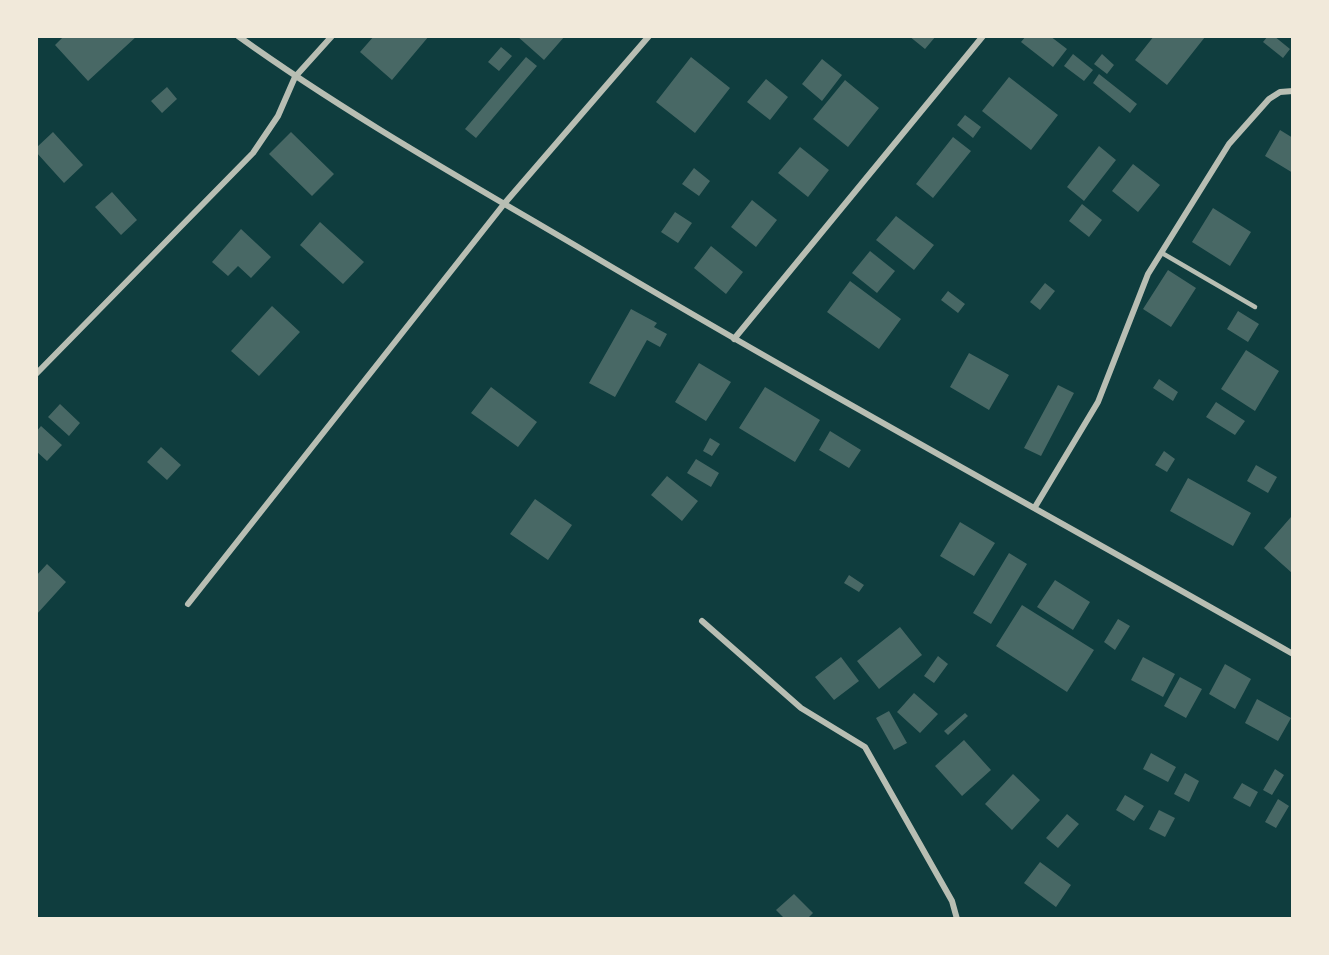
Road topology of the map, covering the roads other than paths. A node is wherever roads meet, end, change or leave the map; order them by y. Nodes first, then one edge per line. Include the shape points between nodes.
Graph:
1 (238, 36) edge
2 (332, 36) edge
3 (649, 36) edge
4 (983, 36) edge
5 (296, 77) junction
6 (1293, 91) edge
7 (504, 204) junction
8 (1162, 253) junction
9 (1255, 307) dead end
10 (734, 339) junction
11 (36, 374) edge
12 (1035, 507) junction
13 (188, 604) dead end
14 (702, 621) dead end
15 (1293, 654) edge
16 (957, 919) edge

1 - 5 street
2 - 5 street
3 - 7 street
4 - 10 street
5 - 7 street
5 - 11 street via 278,116 253,153
6 - 8 street via 1280,92 1269,99 1229,144
7 - 10 street
7 - 13 street
8 - 9 lane
8 - 12 street via 1148,274 1098,402
10 - 12 street
12 - 15 street
14 - 16 street via 801,708 865,747 952,901

